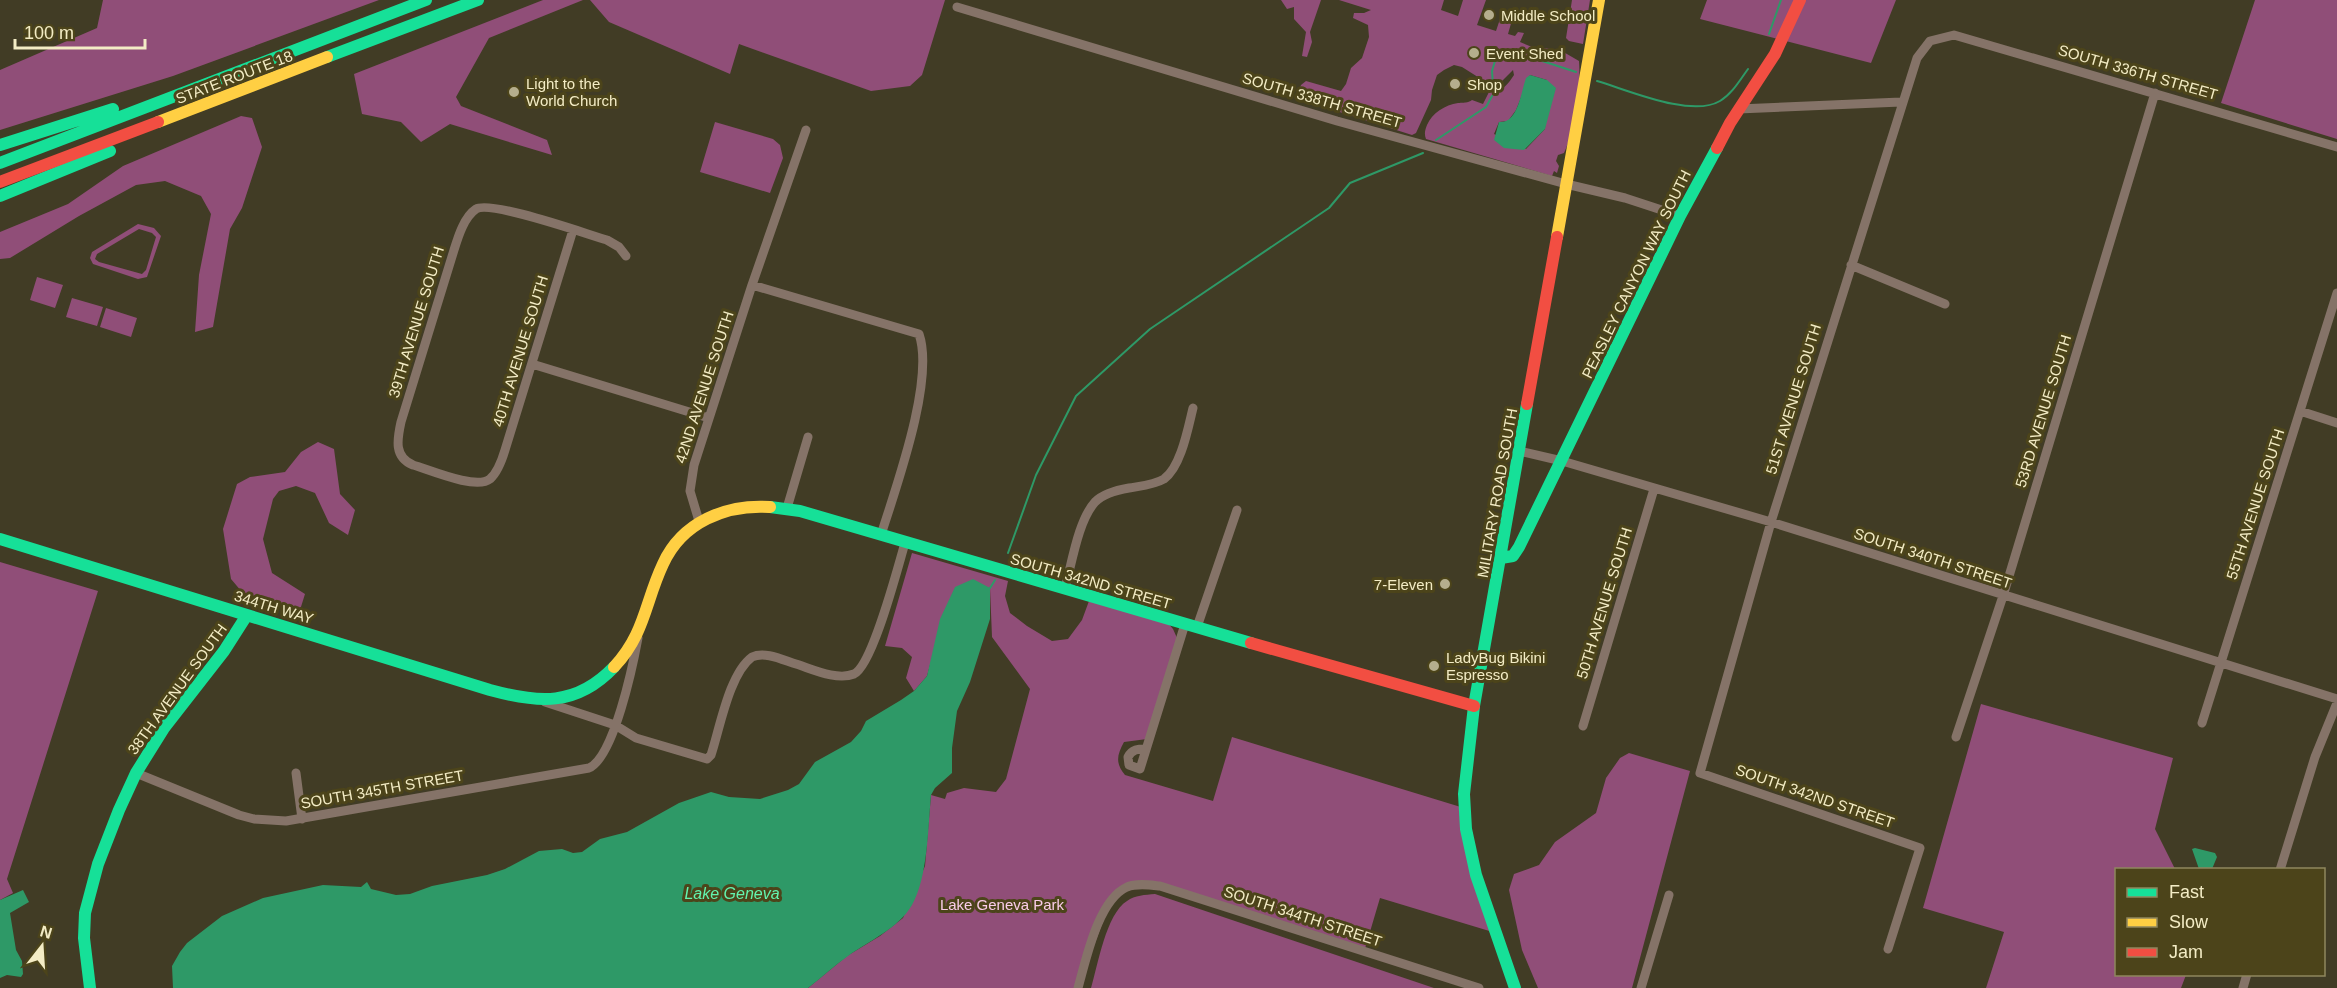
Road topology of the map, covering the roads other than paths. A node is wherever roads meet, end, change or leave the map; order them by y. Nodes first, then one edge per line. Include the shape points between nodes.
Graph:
1 (426, 0) edge
2 (478, 0) edge
3 (1599, 0) edge
4 (1800, 0) edge
5 (957, 7) dead end
6 (1930, 41) joint
7 (195, 87) junction
8 (2155, 93) junction
9 (228, 95) junction
10 (1901, 102) junction
11 (1738, 109) junction
12 (806, 130) dead end
13 (0, 145) edge
14 (2337, 147) edge
15 (0, 163) edge
16 (0, 182) edge
17 (1566, 184) junction
18 (0, 196) edge
19 (1680, 216) junction
20 (573, 230) junction
21 (626, 256) dead end
22 (1851, 266) junction
23 (752, 285) junction
24 (2337, 293) edge
25 (1945, 304) dead end
26 (532, 364) junction
27 (1194, 408) dead end
28 (2300, 411) junction
29 (709, 418) junction
30 (2337, 423) edge
31 (808, 437) dead end
32 (1519, 451) junction
33 (1562, 461) junction
34 (491, 478) joint
35 (1654, 489) junction
36 (786, 508) junction
37 (1237, 510) dead end
38 (699, 521) junction
39 (1771, 522) junction
40 (881, 536) junction
41 (0, 539) edge
42 (905, 543) junction
43 (1501, 558) junction
44 (1065, 588) junction
45 (2003, 596) junction
46 (247, 615) junction
47 (1191, 626) junction
48 (639, 632) junction
49 (2220, 663) junction
50 (540, 701) junction
51 (2337, 701) edge
52 (1474, 706) junction
53 (2202, 723) dead end
54 (615, 725) junction
55 (1583, 726) dead end
56 (1956, 737) dead end
57 (1146, 748) dead end
58 (136, 772) junction
59 (1700, 772) joint
60 (296, 773) dead end
61 (302, 819) junction
62 (2281, 868) edge
63 (1669, 895) dead end
64 (1888, 949) dead end
65 (90, 988) edge
66 (1078, 988) edge
67 (1479, 988) edge
68 (1515, 988) edge
69 (1641, 988) edge

1 - 7 main road, STATE ROUTE 18
2 - 9 main road, STATE ROUTE 18
3 - 17 main road, MILITARY ROAD SOUTH
4 - 11 main road, PEASLEY CANYON WAY SOUTH via 1775,54
5 - 17 street, SOUTH 338TH STREET via 1337,121
6 - 8 street, SOUTH 336TH STREET via 1954,35 1964,37
6 - 10 street, 51ST AVENUE SOUTH via 1917,58
7 - 13 main road
7 - 15 main road, STATE ROUTE 18
8 - 14 street, SOUTH 336TH STREET
8 - 45 street, 53RD AVENUE SOUTH
9 - 16 main road, STATE ROUTE 18
9 - 18 main road via 177,124
10 - 11 street
10 - 22 street, 51ST AVENUE SOUTH
11 - 19 main road, PEASLEY CANYON WAY SOUTH
12 - 23 street, 42ND AVENUE SOUTH
17 - 19 street, SOUTH 338TH STREET
17 - 32 main road, MILITARY ROAD SOUTH
19 - 33 main road, PEASLEY CANYON WAY SOUTH
20 - 21 street via 612,242
20 - 26 street, 40TH AVENUE SOUTH
20 - 34 street, 39TH AVENUE SOUTH via 484,206 473,211 454,250 397,446 401,457 413,465 474,483
22 - 25 street
22 - 39 street, 51ST AVENUE SOUTH
23 - 29 street, 42ND AVENUE SOUTH
23 - 40 street via 919,334 923,346 916,418
24 - 28 street, 55TH AVENUE SOUTH
26 - 29 street
26 - 34 street, 40TH AVENUE SOUTH via 505,450
27 - 44 street via 1172,471 1155,483 1117,490 1096,501 1082,526
28 - 30 street
28 - 49 street, 55TH AVENUE SOUTH
29 - 38 street, 42ND AVENUE SOUTH via 691,483
31 - 36 street
32 - 33 street, SOUTH 340TH STREET
32 - 43 main road, MILITARY ROAD SOUTH
33 - 35 street, SOUTH 340TH STREET
33 - 43 main road, PEASLEY CANYON WAY SOUTH via 1517,552
35 - 39 street, SOUTH 340TH STREET
35 - 55 street, 50TH AVENUE SOUTH
36 - 38 main road, SOUTH 342ND STREET via 749,506
36 - 40 main road, SOUTH 342ND STREET
37 - 47 street
38 - 48 main road via 666,557
39 - 45 street, SOUTH 340TH STREET
39 - 59 street, 51ST AVENUE SOUTH
40 - 42 main road, SOUTH 342ND STREET
41 - 46 main road, 344TH WAY
42 - 44 main road, SOUTH 342ND STREET
42 - 54 street via 870,652 857,672 837,676 768,656 752,657 736,679 707,759 636,738
43 - 52 main road, MILITARY ROAD SOUTH
44 - 47 main road, SOUTH 342ND STREET
45 - 49 street, SOUTH 340TH STREET
45 - 56 street, 53RD AVENUE SOUTH
46 - 50 main road, 344TH WAY
46 - 58 main road, 38TH AVENUE SOUTH
47 - 52 main road, SOUTH 342ND STREET
47 - 57 street
48 - 50 main road via 605,678 579,692
48 - 54 street
49 - 51 street, SOUTH 340TH STREET
49 - 53 street, 55TH AVENUE SOUTH
50 - 54 street
51 - 62 street
52 - 68 main road, MILITARY ROAD SOUTH via 1466,765 1467,829 1476,872
54 - 61 street, SOUTH 345TH STREET via 598,763 589,768
58 - 61 street, SOUTH 345TH STREET via 239,815 270,821
58 - 65 main road, 38TH AVENUE SOUTH via 87,900 84,938
59 - 64 street, SOUTH 342ND STREET via 1920,848
60 - 61 street
63 - 69 street
66 - 67 street, SOUTH 344TH STREET via 1097,928 1110,903 1127,887 1140,885 1160,886

